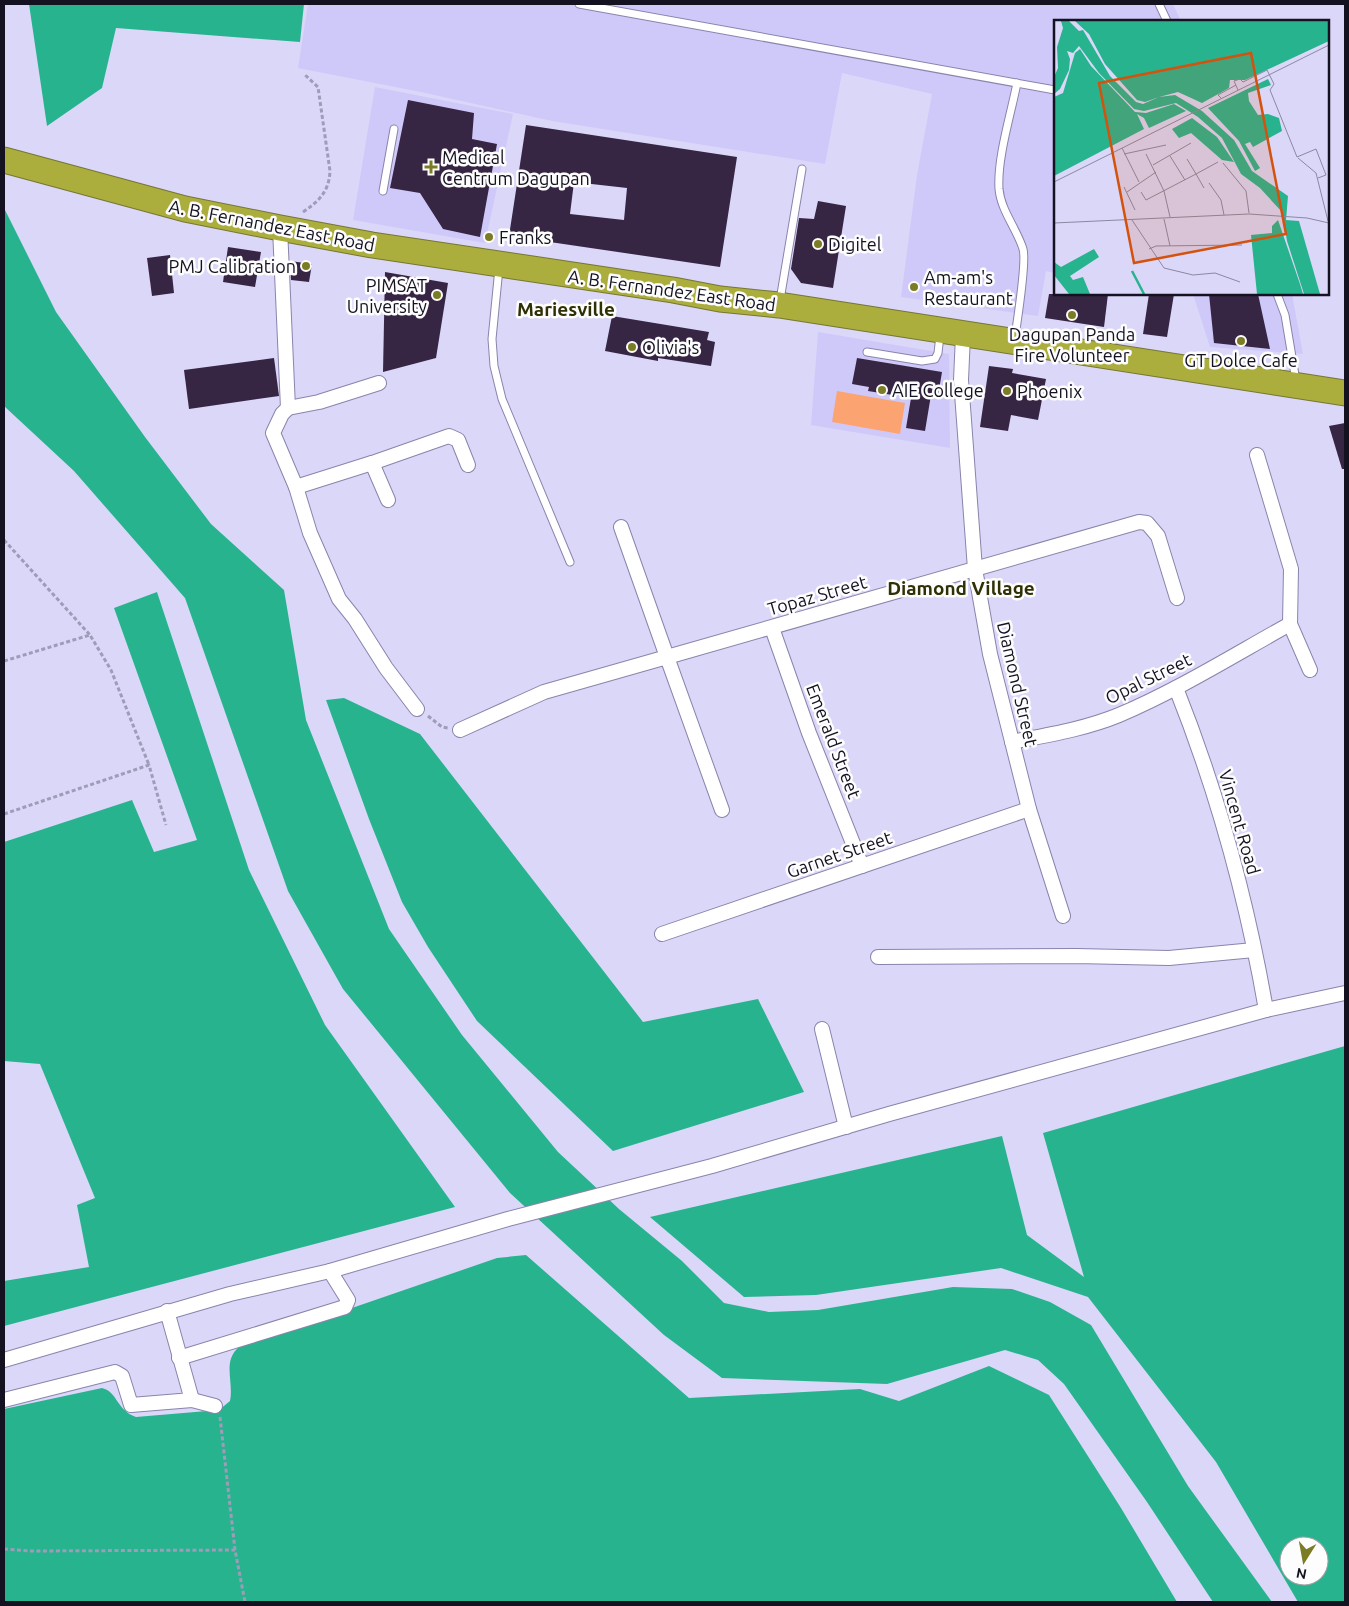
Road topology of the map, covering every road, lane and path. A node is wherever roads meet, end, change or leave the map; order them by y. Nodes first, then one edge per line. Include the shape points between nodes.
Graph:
1 (579, 4) edge
2 (1158, 4) edge
3 (1166, 20) edge
4 (305, 75) dead end
5 (1018, 83) junction
6 (1054, 90) edge
7 (394, 129) dead end
8 (4, 160) edge
9 (802, 168) dead end
10 (383, 191) dead end
11 (280, 228) junction
12 (500, 265) junction
13 (1277, 295) edge
14 (779, 305) junction
15 (952, 333) junction
16 (1014, 342) junction
17 (867, 352) dead end
18 (379, 383) dead end
19 (1297, 387) junction
20 (1345, 393) edge
21 (288, 408) junction
22 (1257, 455) dead end
23 (372, 463) junction
24 (468, 465) dead end
25 (296, 487) junction
26 (388, 500) dead end
27 (621, 527) dead end
28 (4, 540) edge
29 (570, 562) dead end
30 (975, 569) junction
31 (1177, 598) dead end
32 (1290, 624) junction
33 (772, 628) junction
34 (90, 634) junction
35 (667, 658) junction
36 (4, 661) edge
37 (1310, 670) dead end
38 (1176, 688) junction
39 (418, 709) dead end
40 (460, 730) dead end
41 (1012, 742) junction
42 (149, 765) junction
43 (1029, 809) junction
44 (722, 810) dead end
45 (4, 814) edge
46 (166, 825) dead end
47 (862, 866) junction
48 (1063, 916) dead end
49 (662, 934) dead end
50 (1254, 950) junction
51 (878, 957) dead end
52 (1345, 994) edge
53 (1266, 1010) junction
54 (822, 1029) dead end
55 (846, 1127) junction
56 (330, 1271) junction
57 (167, 1311) junction
58 (179, 1358) junction
59 (4, 1360) edge
60 (4, 1400) edge
61 (192, 1400) junction
62 (217, 1408) joint
63 (4, 1549) edge
64 (236, 1550) junction
65 (245, 1602) edge

1 - 5 lane
2 - 3 lane
4 - 11 path via 318,87 329,181 319,201
5 - 6 lane
5 - 16 lane via 1004,145 999,190 1005,212 1017,230 1024,252
7 - 10 lane
8 - 11 highway, A. B. Fernandez East Road via 185,208
9 - 14 lane
11 - 12 highway, A. B. Fernandez East Road
11 - 21 street
12 - 14 highway, A. B. Fernandez East Road
12 - 29 lane via 492,339 494,366 502,399
13 - 19 lane via 1287,324
14 - 15 highway, A. B. Fernandez East Road
15 - 16 highway, A. B. Fernandez East Road
15 - 17 lane via 935,359 922,361
15 - 30 street, Diamond Street via 961,380
16 - 19 highway, A. B. Fernandez East Road
18 - 21 street via 328,400
19 - 20 highway, A. B. Fernandez East Road
21 - 25 street via 273,433
22 - 32 street via 1291,568
23 - 24 street via 448,436 458,440
23 - 25 street
23 - 26 street
25 - 39 street via 310,534 339,599
27 - 35 street
28 - 34 path
30 - 31 street, Topaz Street via 1129,524 1147,523 1158,536
30 - 33 street, Topaz Street
30 - 41 street, Diamond Street via 990,654
32 - 37 street
32 - 38 street, Opal Street
33 - 35 street, Topaz Street
33 - 47 street, Emerald Street via 809,733
34 - 36 path
34 - 42 path via 111,670
35 - 40 street, Topaz Street via 544,692
35 - 44 street
38 - 41 street, Opal Street via 1087,726
38 - 50 street, Vincent Road via 1200,748 1235,868
41 - 43 street, Diamond Street
42 - 45 path
42 - 46 path
43 - 47 street, Garnet Street
43 - 48 street, Diamond Street
47 - 49 street, Garnet Street
50 - 51 street via 1169,958
50 - 53 street, Vincent Road
52 - 53 street
53 - 55 street
54 - 55 street
55 - 56 street
56 - 57 street
56 - 58 street via 348,1300 345,1307
57 - 58 street
57 - 59 street
58 - 61 street
60 - 61 street via 115,1372 122,1376 131,1405
61 - 62 street
62 - 64 path
63 - 64 path
64 - 65 path

